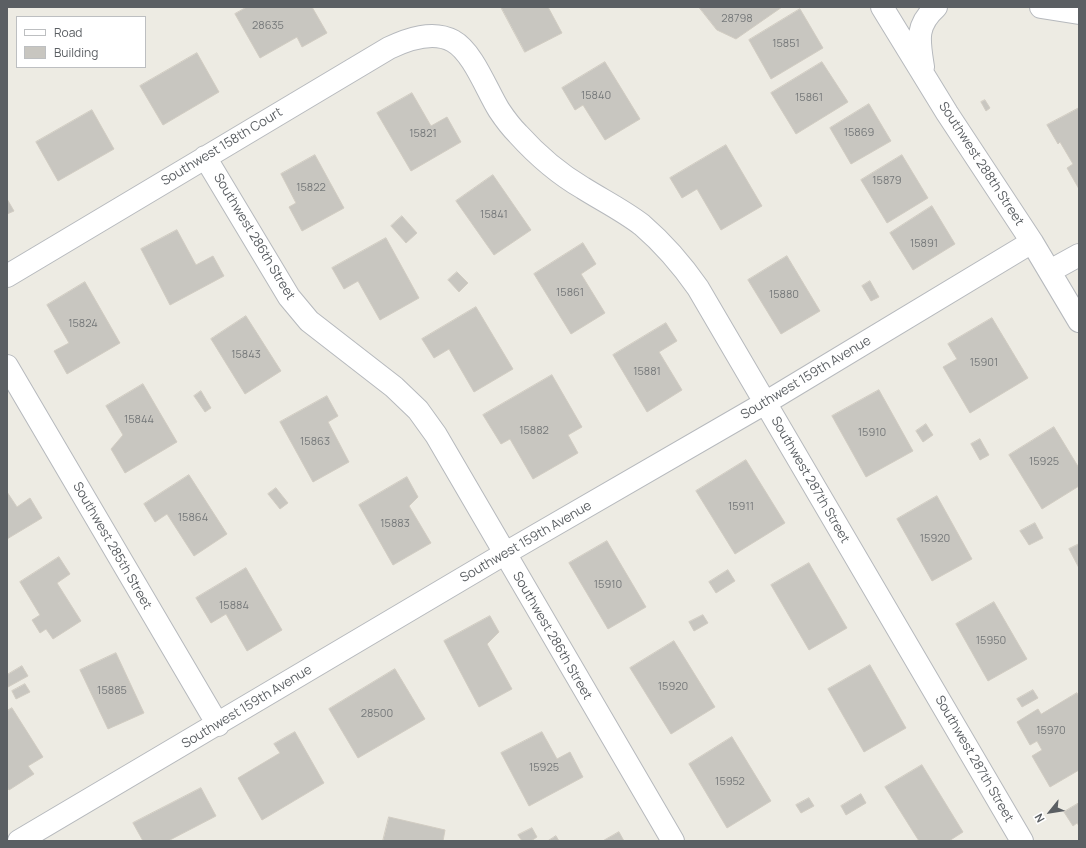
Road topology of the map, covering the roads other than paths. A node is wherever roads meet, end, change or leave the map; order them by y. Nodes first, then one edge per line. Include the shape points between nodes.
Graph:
1 (882, 7) edge
2 (936, 7) edge
3 (1041, 7) edge
4 (1079, 14) edge
5 (443, 36) joint
6 (924, 76) junction
7 (205, 157) junction
8 (1032, 242) junction
9 (1079, 255) edge
10 (1050, 271) junction
11 (7, 276) edge
12 (1079, 321) edge
13 (7, 366) edge
14 (766, 403) junction
15 (504, 554) junction
16 (218, 725) junction
17 (19, 841) edge
18 (673, 841) edge
19 (1022, 841) edge

1 - 6 street, Southwest 288th Street
2 - 6 street via 923,21 918,37
3 - 4 street
5 - 7 street, Southwest 158th Court via 423,36 389,48
5 - 14 street, Southwest 287th Street via 464,50 500,112 536,153 557,171 641,224 683,266
6 - 8 street, Southwest 288th Street
7 - 11 street, Southwest 158th Court
7 - 15 street, Southwest 286th Street via 289,297 309,321 394,387 418,410 436,435
8 - 10 street, Southwest 288th Street
8 - 14 street, Southwest 159th Avenue
9 - 10 street
10 - 12 street, Southwest 288th Street
13 - 16 street, Southwest 285th Street
14 - 15 street, Southwest 159th Avenue
14 - 19 street, Southwest 287th Street
15 - 16 street, Southwest 159th Avenue
15 - 18 street, Southwest 286th Street
16 - 17 street, Southwest 159th Avenue

